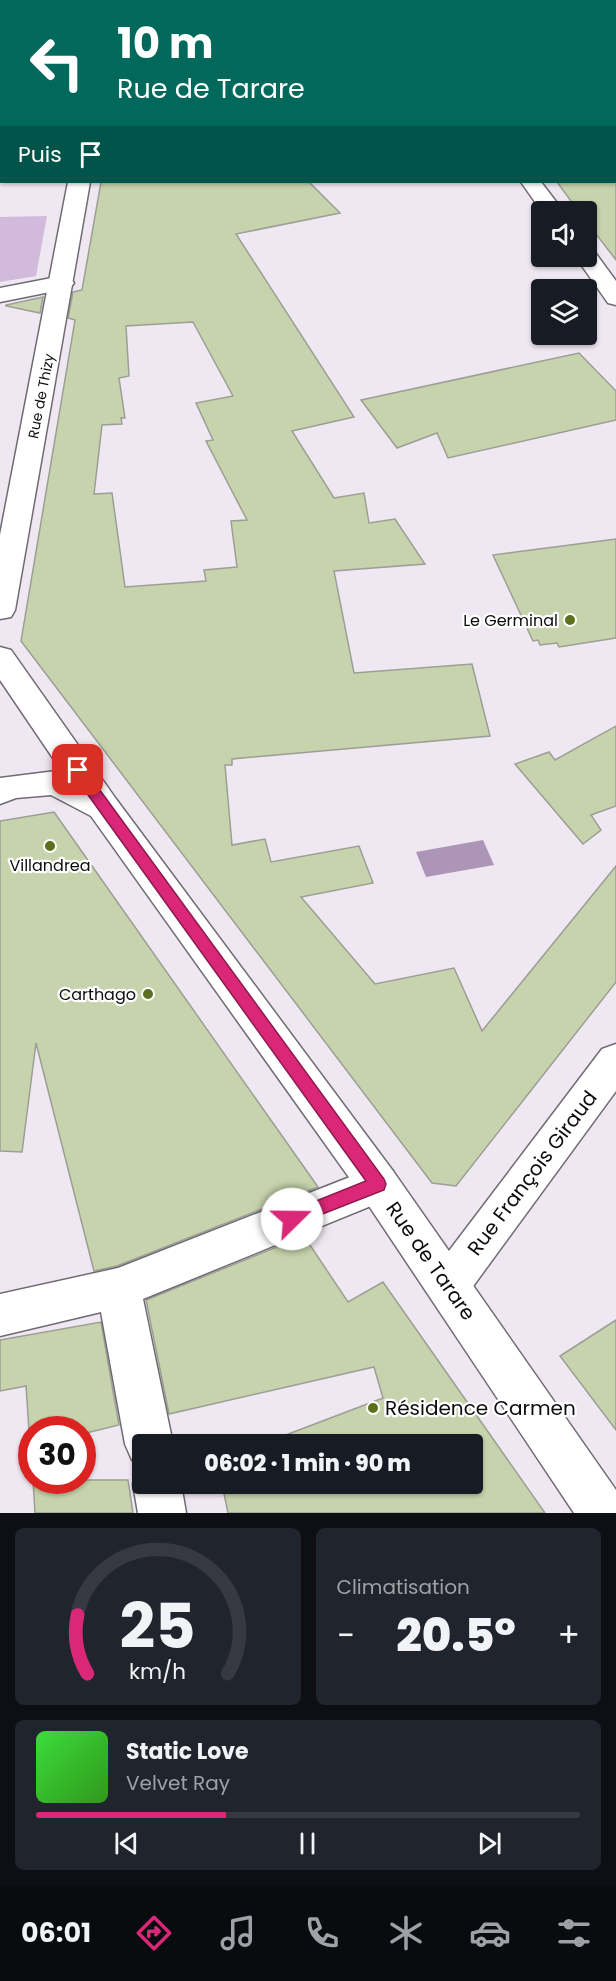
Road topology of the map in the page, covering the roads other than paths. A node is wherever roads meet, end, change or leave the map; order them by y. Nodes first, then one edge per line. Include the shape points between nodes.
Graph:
1 (79, 183) edge
2 (532, 183) edge
3 (545, 201) edge
4 (594, 267) edge
5 (62, 283) junction
6 (0, 295) edge
7 (616, 298) edge
8 (0, 610) edge
9 (0, 657) edge
10 (0, 792) edge
11 (104, 808) junction
12 (616, 1060) edge
13 (378, 1184) junction
14 (448, 1286) junction
15 (119, 1288) junction
16 (0, 1315) edge
17 (147, 1434) edge
18 (159, 1494) edge
19 (162, 1513) edge
20 (603, 1513) edge

1 - 5 main road, Rue de Thizy
2 - 3 main road
4 - 7 main road
5 - 6 main road
5 - 8 main road, Rue de Thizy
9 - 11 main road, Rue de Tarare
10 - 11 main road, Rue de Tarare via 10,787 56,783
11 - 13 main road, Rue de Tarare
12 - 14 main road, Rue François Giraud
13 - 14 main road, Rue de Tarare
13 - 15 main road
14 - 20 main road, Rue de Tarare
15 - 16 main road
15 - 17 main road
18 - 19 main road

